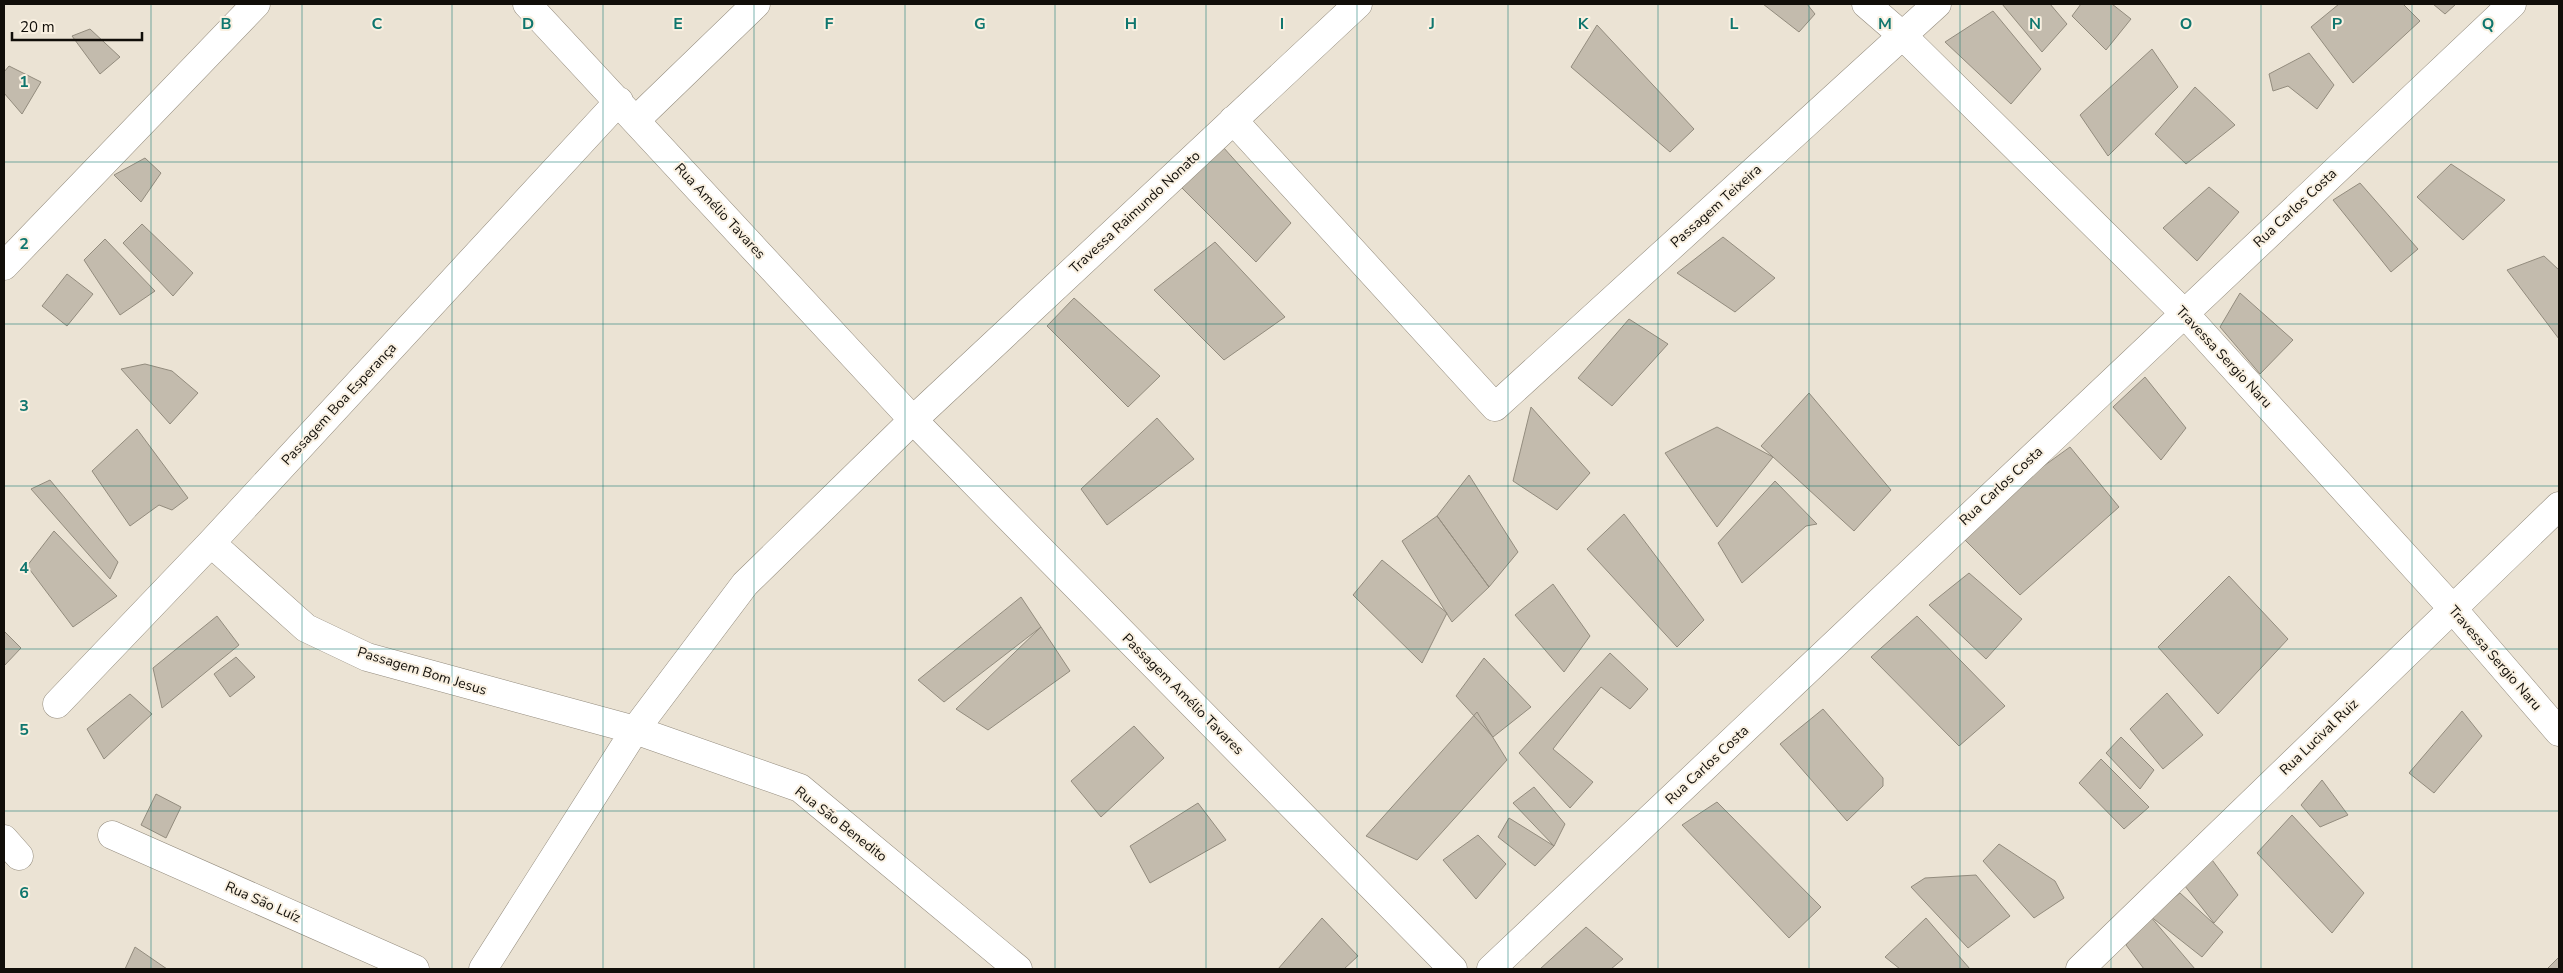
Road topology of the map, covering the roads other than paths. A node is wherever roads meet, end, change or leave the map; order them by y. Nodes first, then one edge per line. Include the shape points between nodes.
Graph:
1 (256, 4) edge
2 (527, 4) edge
3 (756, 4) edge
4 (1358, 4) edge
5 (1866, 4) edge
6 (1936, 4) edge
7 (2512, 4) edge
8 (1903, 36) junction
9 (627, 110) junction
10 (1233, 120) junction
11 (4, 266) edge
12 (2184, 313) junction
13 (913, 420) junction
14 (2559, 506) edge
15 (211, 543) junction
16 (2452, 608) junction
17 (57, 704) dead end
18 (635, 730) junction
19 (2559, 732) edge
20 (112, 835) dead end
21 (415, 969) edge
22 (482, 969) edge
23 (1018, 969) edge
24 (1453, 969) edge
25 (1491, 969) edge
26 (2080, 969) edge

1 - 11 street
2 - 9 street, Rua Amélio Tavares
3 - 9 street, Passagem Boa Esperança
4 - 10 street, Travessa Raimundo Nonato
5 - 8 street, Travessa Sergio Naru
6 - 8 street, Passagem Teixeira
7 - 12 street, Rua Carlos Costa
8 - 10 street, Passagem Teixeira via 1495,407
8 - 12 street, Travessa Sergio Naru
9 - 13 street, Rua Amélio Tavares
9 - 15 street, Passagem Boa Esperança
10 - 13 street, Travessa Raimundo Nonato
12 - 16 street, Travessa Sergio Naru
12 - 25 street, Rua Carlos Costa
13 - 18 street, Travessa Raimundo Nonato via 745,584
13 - 24 street, Passagem Amélio Tavares
14 - 16 street, Rua Lucival Ruiz
15 - 17 street, Passagem Boa Esperança
15 - 18 street, Passagem Bom Jesus via 306,628 367,657
16 - 19 street, Travessa Sergio Naru
16 - 26 street, Rua Lucival Ruiz
18 - 22 street, Travessa Raimundo Nonato
18 - 23 street, Rua São Benedito via 800,788
20 - 21 street, Rua São Luíz

